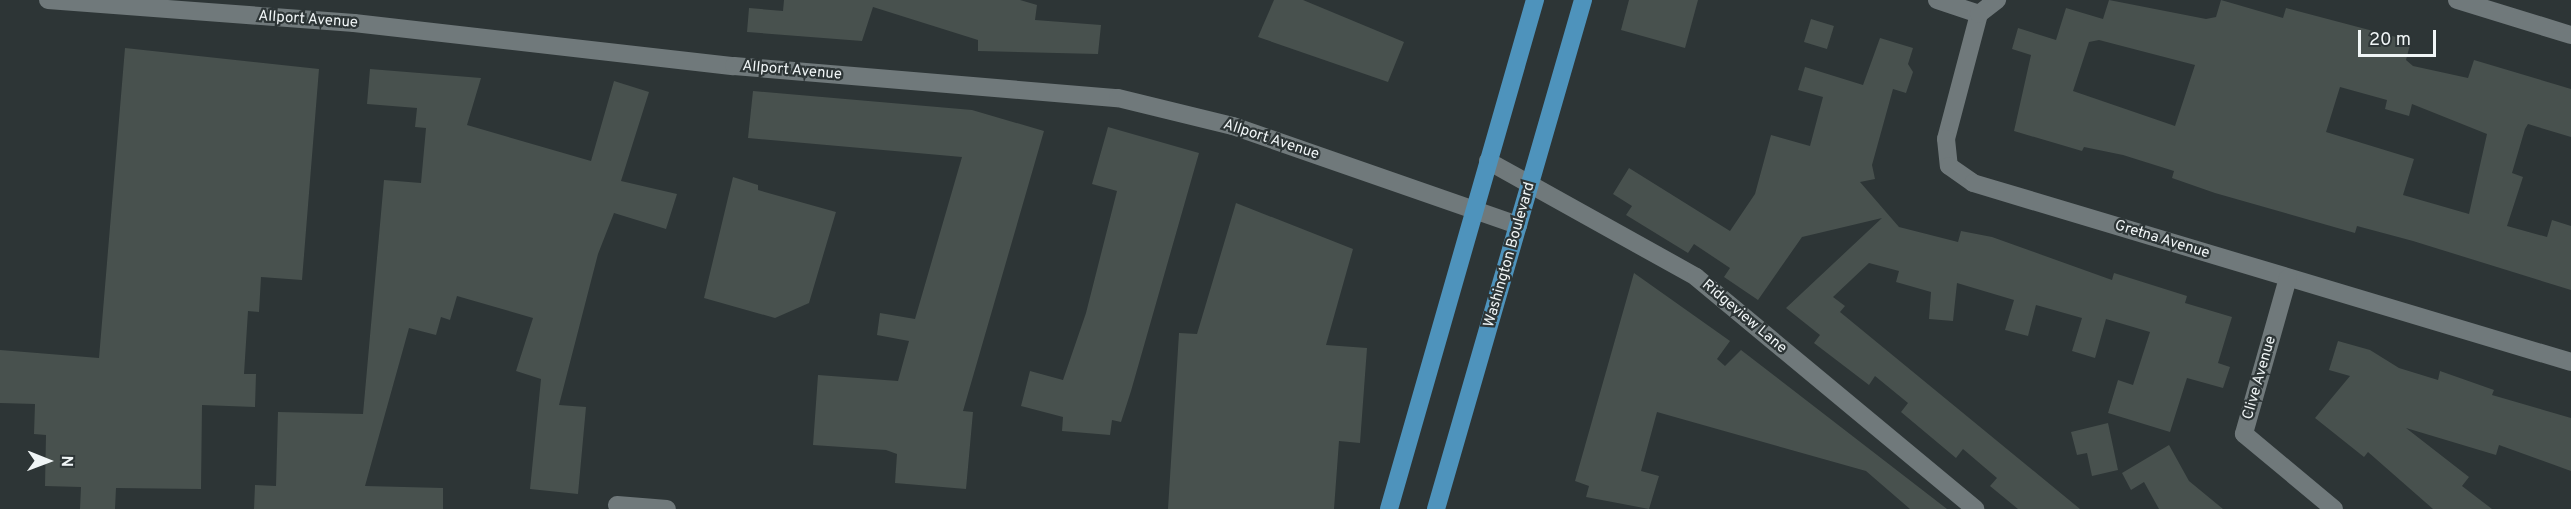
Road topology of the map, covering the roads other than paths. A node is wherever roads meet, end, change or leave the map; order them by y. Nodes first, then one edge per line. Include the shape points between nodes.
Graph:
1 (48, 0) edge
2 (1535, 0) edge
3 (1583, 0) edge
4 (1937, 0) edge
5 (1997, 0) edge
6 (2457, 0) edge
7 (1979, 14) junction
8 (2571, 35) edge
9 (1488, 161) junction
10 (1530, 184) junction
11 (1475, 209) junction
12 (1518, 225) junction
13 (2288, 279) junction
14 (2571, 362) edge
15 (617, 505) dead end
16 (667, 509) edge
17 (1389, 509) edge
18 (1436, 509) edge
19 (1975, 509) edge
20 (2334, 509) edge

1 - 11 street, Allport Avenue via 354,23 734,66 1118,98 1233,126
2 - 9 main road
3 - 10 main road, Washington Boulevard
4 - 7 street
5 - 7 street
6 - 8 street
7 - 13 street, Gretna Avenue via 1946,139 1950,166 1973,183
9 - 10 street, Ridgeview Lane
9 - 11 main road
10 - 12 main road, Washington Boulevard
10 - 19 street, Ridgeview Lane via 1696,277
11 - 12 street, Allport Avenue
11 - 17 main road
12 - 18 main road, Washington Boulevard
13 - 14 street, Gretna Avenue
13 - 20 street, Clive Avenue via 2244,434
15 - 16 street

